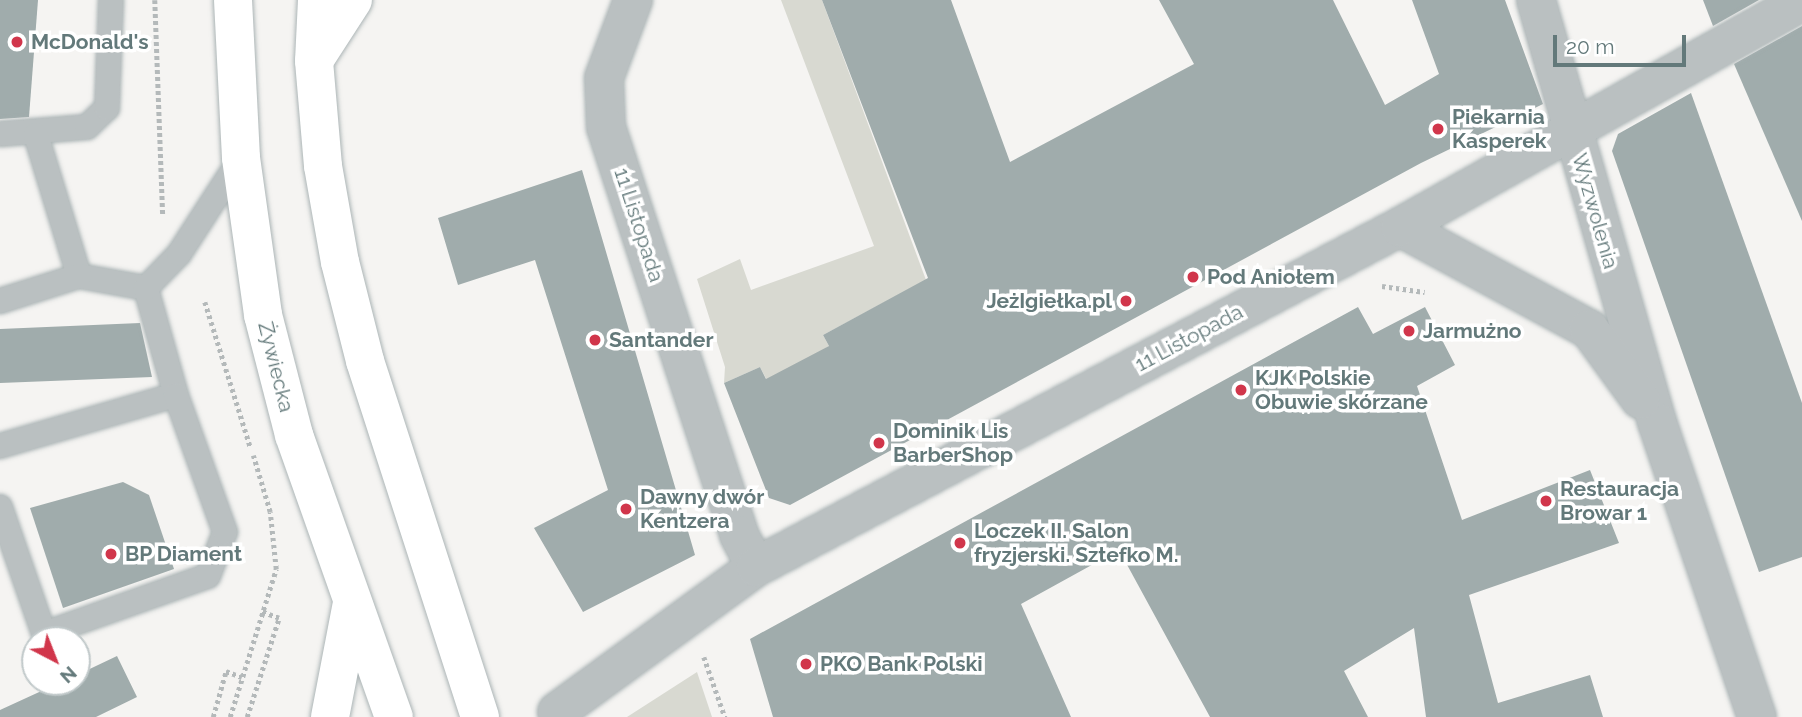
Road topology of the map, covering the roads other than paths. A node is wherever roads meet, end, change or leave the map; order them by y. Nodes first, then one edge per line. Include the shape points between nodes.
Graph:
1 (111, 0) edge
2 (233, 0) edge
3 (317, 0) edge
4 (353, 0) edge
5 (633, 0) edge
6 (1536, 0) edge
7 (1802, 1) edge
8 (314, 61) junction
9 (1570, 127) junction
10 (0, 134) edge
11 (36, 135) junction
12 (242, 159) junction
13 (1400, 227) junction
14 (79, 276) junction
15 (146, 288) junction
16 (0, 301) edge
17 (176, 395) junction
18 (1657, 422) junction
19 (0, 446) edge
20 (0, 507) edge
21 (756, 567) junction
22 (352, 601) junction
23 (476, 712) edge
24 (557, 712) dead end
25 (330, 717) edge
26 (394, 717) edge
27 (1757, 717) edge

1 - 11 lane via 107,108 86,127
2 - 12 main road, Żywiecka
3 - 8 main road
4 - 8 main road
5 - 21 street, 11 Listopada via 604,78 606,127 738,535
6 - 9 street, Wyzwolenia
7 - 9 street, 11 Listopada
8 - 23 main road via 323,166 365,361
9 - 13 street, 11 Listopada
9 - 18 street, Wyzwolenia
10 - 11 lane
11 - 14 lane
12 - 15 lane via 179,254
12 - 22 main road, Żywiecka via 275,368
13 - 18 street, Wyzwolenia via 1590,329
13 - 21 street, 11 Listopada
14 - 15 lane
14 - 16 lane
15 - 17 lane
17 - 19 lane
17 - 20 lane via 225,531 208,576 44,634
18 - 27 street, Wyzwolenia
21 - 24 street, 11 Listopada
22 - 25 main road
22 - 26 main road, Żywiecka

